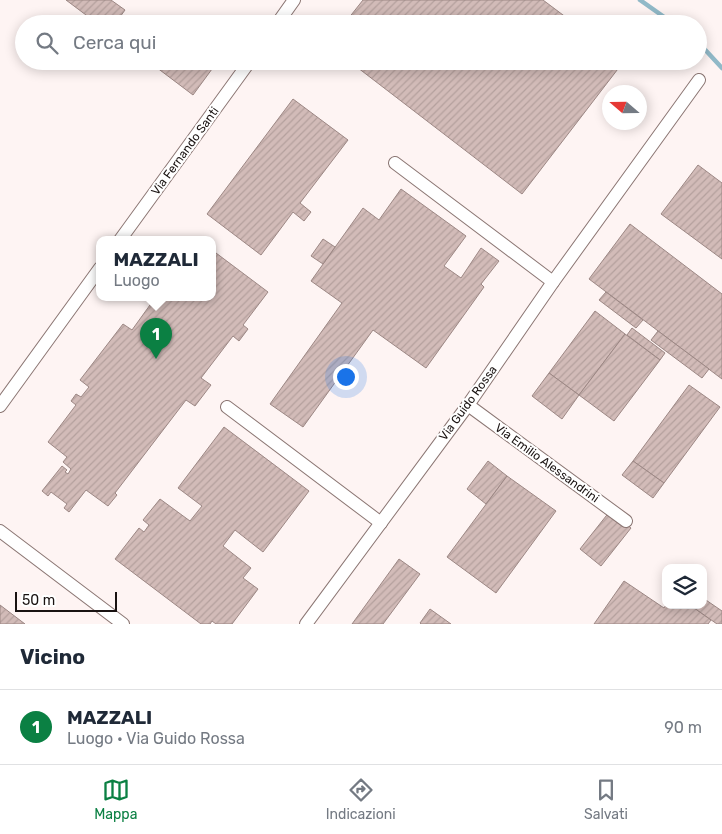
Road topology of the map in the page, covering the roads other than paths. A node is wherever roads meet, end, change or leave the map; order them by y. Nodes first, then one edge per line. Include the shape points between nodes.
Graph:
1 (294, 0) edge
2 (283, 15) edge
3 (243, 70) edge
4 (699, 80) dead end
5 (395, 163) dead end
6 (123, 236) edge
7 (96, 274) edge
8 (553, 282) junction
9 (468, 404) junction
10 (0, 406) edge
11 (227, 407) dead end
12 (626, 521) dead end
13 (381, 523) junction
14 (0, 531) edge
15 (124, 624) edge
16 (306, 624) edge

1 - 2 street
3 - 6 street, Via Fernando Santi
4 - 8 street, Via Guido Rossa
5 - 8 street
7 - 10 street
8 - 9 street, Via Guido Rossa
9 - 12 street, Via Emilio Alessandrini
9 - 13 street, Via Guido Rossa
11 - 13 street
13 - 16 street, Via Guido Rossa
14 - 15 street

